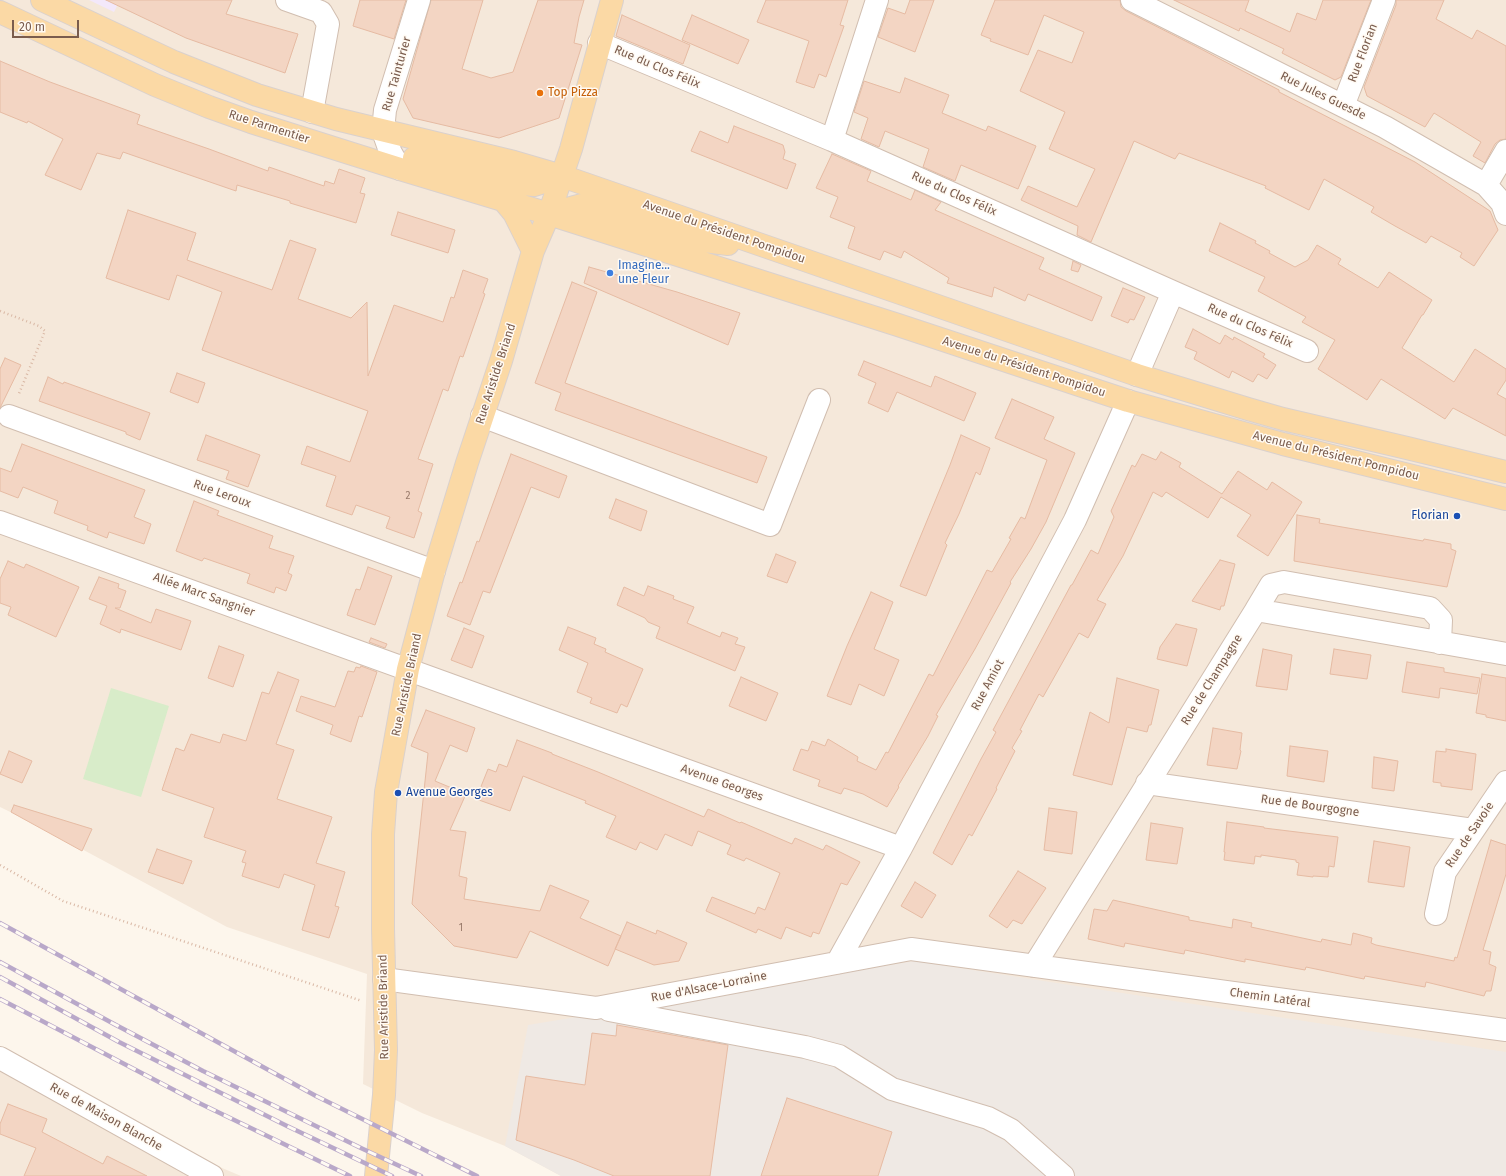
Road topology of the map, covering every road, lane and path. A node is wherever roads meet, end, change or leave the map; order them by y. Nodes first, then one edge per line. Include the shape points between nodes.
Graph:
1 (42, 0) edge
2 (286, 0) edge
3 (419, 0) edge
4 (612, 0) edge
5 (877, 0) edge
6 (1132, 0) edge
7 (1384, 0) edge
8 (0, 12) edge
9 (599, 43) junction
10 (1343, 106) junction
11 (312, 112) junction
12 (383, 131) junction
13 (832, 140) junction
14 (1506, 151) edge
15 (395, 160) junction
16 (562, 176) junction
17 (1486, 185) junction
18 (504, 201) junction
19 (1505, 207) edge
20 (549, 214) junction
21 (534, 251) junction
22 (783, 253) junction
23 (1173, 292) junction
24 (0, 311) edge
25 (1307, 351) dead end
26 (1137, 375) junction
27 (819, 400) dead end
28 (1128, 401) junction
29 (9, 416) joint
30 (482, 416) junction
31 (1506, 472) edge
32 (1506, 499) edge
33 (0, 522) edge
34 (434, 571) junction
35 (1256, 610) junction
36 (1440, 643) junction
37 (1506, 654) edge
38 (408, 669) junction
39 (1147, 782) junction
40 (1506, 782) edge
41 (1473, 830) junction
42 (901, 848) junction
43 (0, 865) edge
44 (1436, 914) dead end
45 (837, 963) junction
46 (1034, 966) junction
47 (384, 979) junction
48 (596, 1008) junction
49 (385, 1009) junction
50 (1506, 1030) edge
51 (0, 1058) edge
52 (212, 1176) edge
53 (376, 1176) edge
54 (1063, 1176) edge

1 - 11 main road via 174,62 257,95
2 - 11 street via 321,12 328,24
3 - 12 street, Rue Tainturier via 385,110
4 - 9 main road
5 - 13 street
6 - 10 street, Rue Jules Guesde
7 - 10 street, Rue Florian
8 - 15 main road, Rue Parmentier via 155,86 208,107 328,146 364,146
9 - 13 street, Rue du Clos Félix
9 - 16 main road
10 - 17 street, Rue Jules Guesde
11 - 12 main road
12 - 15 street, Rue Tainturier
12 - 16 main road
13 - 23 street, Rue du Clos Félix
14 - 17 street
15 - 16 main road via 509,183 534,185
15 - 18 main road
16 - 20 main road, Rue Aristide Briand
16 - 22 main road, Avenue du Président Pompidou
17 - 19 street, Rue Jules Guesde
18 - 20 main road
18 - 21 main road via 514,212
20 - 21 main road, Rue Aristide Briand
20 - 22 main road via 585,204 688,239
20 - 28 main road, Avenue du Président Pompidou
21 - 30 main road, Rue Aristide Briand
22 - 26 main road, Avenue du Président Pompidou
23 - 25 street, Rue du Clos Félix
23 - 26 street
24 - 29 path via 40,326 45,331
26 - 31 main road, Avenue du Président Pompidou via 1283,419
27 - 30 street via 770,525
28 - 32 main road, Avenue du Président Pompidou via 1283,444
28 - 42 street, Rue Amiot via 1075,520
29 - 34 street, Rue Leroux
30 - 34 main road, Rue Aristide Briand
33 - 38 street, Allée Marc Sangnier
34 - 38 main road, Rue Aristide Briand
35 - 36 street
35 - 36 street, Rue de Champagne via 1271,585 1284,582 1430,608 1442,620
35 - 39 street, Rue de Champagne
36 - 37 street
38 - 42 street, Avenue Georges
38 - 47 main road, Rue Aristide Briand via 386,792 383,842
39 - 41 street, Rue de Bourgogne
39 - 46 street, Rue de Champagne
40 - 41 street, Rue de Savoie
41 - 44 street, Rue de Savoie via 1445,872
42 - 45 street, Rue Amiot
43 - 49 path via 63,901
45 - 46 street, Rue d'Alsace-Lorraine via 911,949
45 - 48 street, Rue d'Alsace-Lorraine
46 - 50 street, Chemin Latéral
47 - 48 street, Rue d'Alsace-Lorraine
47 - 49 main road, Rue Aristide Briand
48 - 54 street via 805,1046 839,1056 892,1089 988,1118 1011,1130
49 - 53 main road, Rue Aristide Briand via 384,1095
51 - 52 street, Rue de Maison Blanche

